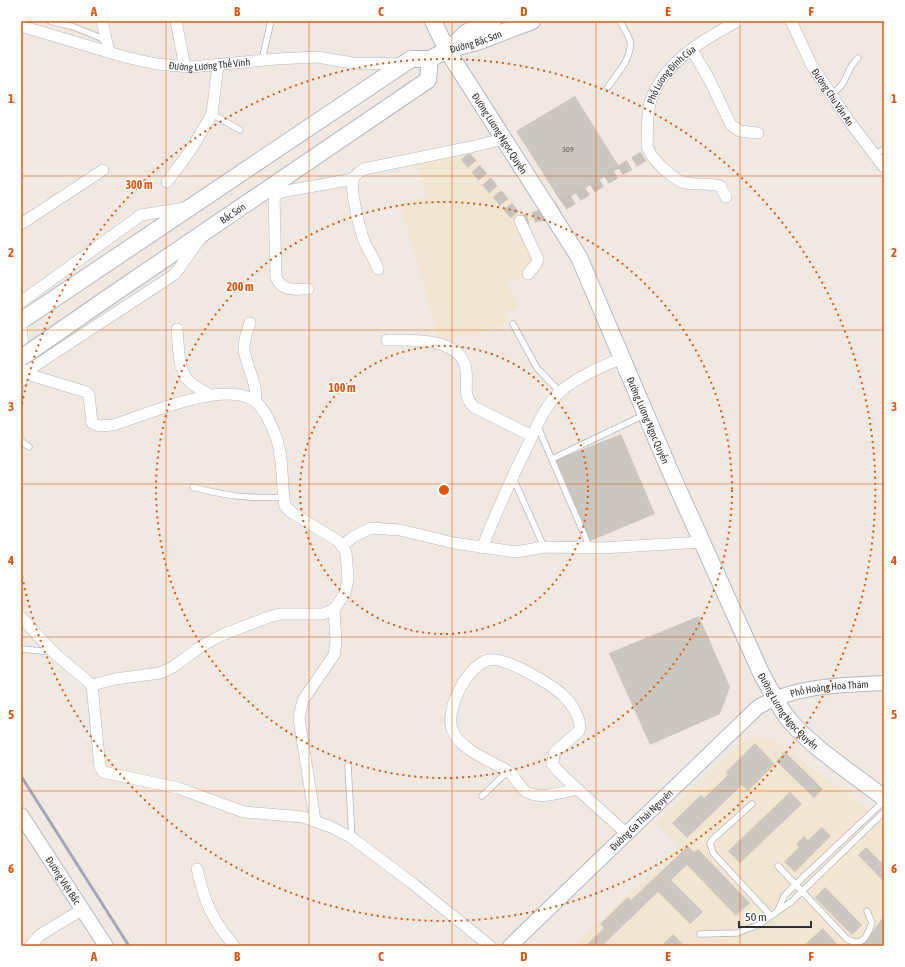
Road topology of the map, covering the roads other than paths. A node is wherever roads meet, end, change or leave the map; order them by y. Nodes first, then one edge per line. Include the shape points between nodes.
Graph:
1 (50, 21) edge
2 (102, 21) edge
3 (176, 21) edge
4 (271, 21) edge
5 (433, 21) edge
6 (493, 21) edge
7 (532, 21) edge
8 (620, 21) edge
9 (738, 21) edge
10 (792, 21) edge
11 (21, 26) edge
12 (106, 40) junction
13 (447, 50) junction
14 (692, 50) junction
15 (109, 52) junction
16 (858, 58) dead end
17 (430, 59) junction
18 (262, 60) junction
19 (403, 64) junction
20 (218, 65) junction
21 (185, 67) junction
22 (608, 87) dead end
23 (831, 94) junction
24 (212, 114) junction
25 (240, 130) dead end
26 (758, 133) dead end
27 (503, 139) junction
28 (884, 149) edge
29 (873, 155) junction
30 (884, 167) edge
31 (103, 170) dead end
32 (353, 179) junction
33 (167, 182) dead end
34 (726, 197) dead end
35 (190, 208) junction
36 (520, 221) dead end
37 (21, 224) edge
38 (204, 232) junction
39 (378, 269) dead end
40 (528, 274) dead end
41 (308, 289) dead end
42 (21, 302) edge
43 (21, 321) edge
44 (250, 323) dead end
45 (513, 324) dead end
46 (21, 327) edge
47 (177, 329) dead end
48 (387, 340) dead end
49 (622, 358) junction
50 (22, 371) edge
51 (560, 392) junction
52 (210, 395) junction
53 (256, 402) junction
54 (646, 414) junction
55 (537, 425) junction
56 (532, 436) junction
57 (21, 441) edge
58 (29, 447) dead end
59 (552, 459) junction
60 (512, 477) junction
61 (193, 487) dead end
62 (284, 497) junction
63 (702, 542) junction
64 (342, 546) junction
65 (544, 547) junction
66 (482, 548) junction
67 (590, 548) junction
68 (334, 609) junction
69 (21, 617) edge
70 (21, 649) edge
71 (53, 652) junction
72 (884, 683) edge
73 (92, 685) junction
74 (775, 697) junction
75 (348, 766) dead end
76 (508, 772) junction
77 (577, 789) junction
78 (482, 796) dead end
79 (884, 798) edge
80 (884, 801) edge
81 (752, 804) dead end
82 (884, 812) edge
83 (21, 815) edge
84 (315, 820) junction
85 (627, 834) junction
86 (352, 838) junction
87 (778, 866) dead end
88 (197, 869) dead end
89 (796, 884) junction
90 (802, 892) junction
91 (83, 909) junction
92 (778, 910) junction
93 (867, 911) dead end
94 (771, 916) junction
95 (700, 934) dead end
96 (30, 946) edge
97 (106, 946) edge
98 (234, 946) edge
99 (490, 946) edge
100 (510, 946) edge

1 - 12 lane via 74,27
2 - 12 street
3 - 21 street
4 - 18 lane
5 - 13 main road, Đường Lương Ngọc Quyến
6 - 13 main road, Đường Bắc Sơn via 467,32
7 - 13 main road, Đường Bắc Sơn
8 - 22 lane via 630,40 630,48
9 - 14 street, Phố Lương Định Của via 704,39
10 - 23 street, Đường Chu Văn An via 811,64
11 - 15 street, Đường Lương Thế Vinh
12 - 15 street
13 - 17 main road
13 - 27 main road, Đường Lương Ngọc Quyến
14 - 26 street via 731,125 740,132
14 - 34 street, Phố Lương Định Của via 662,76 650,101 649,153 656,162 684,183 720,186
15 - 21 street, Đường Lương Thế Vinh via 156,64
16 - 23 lane via 851,65 841,89
17 - 19 main road via 411,59
17 - 38 main road, Bắc Sơn via 428,80
18 - 19 street, Đường Lương Thế Vinh via 317,57 353,63
18 - 20 street, Đường Lương Thế Vinh
19 - 35 main road
20 - 21 street, Đường Lương Thế Vinh
20 - 24 street
23 - 29 street, Đường Chu Văn An
24 - 25 lane
24 - 33 street via 190,151
27 - 32 street via 364,169
27 - 49 main road, Đường Lương Ngọc Quyến via 579,257
28 - 29 lane
29 - 30 street, Đường Chu Văn An
31 - 37 street
32 - 39 street via 354,201 366,246
32 - 41 street via 281,192 274,196 276,277 286,289
35 - 42 street via 140,215
35 - 43 main road
36 - 40 street via 538,259
38 - 50 main road, Bắc Sơn, bridge via 106,299
38 - 50 street via 175,274
44 - 53 street via 244,351 256,386
45 - 51 lane via 537,368
46 - 50 street via 24,341
47 - 52 street via 180,361 188,381
48 - 56 street via 425,340 449,348 464,362 468,402
49 - 51 street via 587,373
49 - 54 main road, Đường Lương Ngọc Quyến
50 - 52 street via 86,392 89,395 92,423 99,426 112,425
51 - 55 street
52 - 53 street via 232,394
53 - 62 street via 276,436 280,450
54 - 59 lane
54 - 63 main road, Đường Lương Ngọc Quyến
55 - 56 street
55 - 59 lane
56 - 60 street
57 - 58 lane
59 - 67 lane
60 - 65 lane
60 - 66 street
61 - 62 lane via 240,497
62 - 64 street via 285,506 291,512 328,534
63 - 67 street
63 - 74 main road, Đường Lương Ngọc Quyến via 762,675
64 - 66 street via 364,530 380,528
64 - 68 street via 346,552 348,579 345,594
65 - 66 street via 516,552
65 - 67 street
68 - 73 street via 323,614 280,614 266,618 222,635 160,673
68 - 84 street via 334,655 303,700 299,714 299,729
69 - 71 street
70 - 71 lane
71 - 73 street
72 - 74 street, Phố Hoàng Hoa Thám via 829,686
73 - 84 street via 100,767 103,772 178,788 244,812
74 - 79 main road, Đường Lương Ngọc Quyến via 790,722 805,736
74 - 85 street, Đường Ga Thái Nguyên via 743,720
75 - 86 lane
76 - 77 street via 526,792 535,795
76 - 77 street via 467,747 455,736 451,723 454,704 471,670 479,663 489,660 498,659 512,663 564,696 573,709 580,723 579,731 554,752 552,764
76 - 78 lane
77 - 85 street
80 - 89 lane
81 - 94 lane via 713,839 710,848
82 - 90 lane
83 - 91 street, Đường Việt Bắc
84 - 86 street
85 - 100 street, Đường Ga Thái Nguyên
86 - 99 street
87 - 89 lane
88 - 98 street via 209,909
89 - 90 lane
89 - 92 lane via 784,896
90 - 92 lane
90 - 93 lane via 853,943 860,942 866,937 872,923
91 - 96 street via 40,934
91 - 97 street, Đường Việt Bắc
92 - 94 lane
94 - 95 lane via 758,926 737,933

